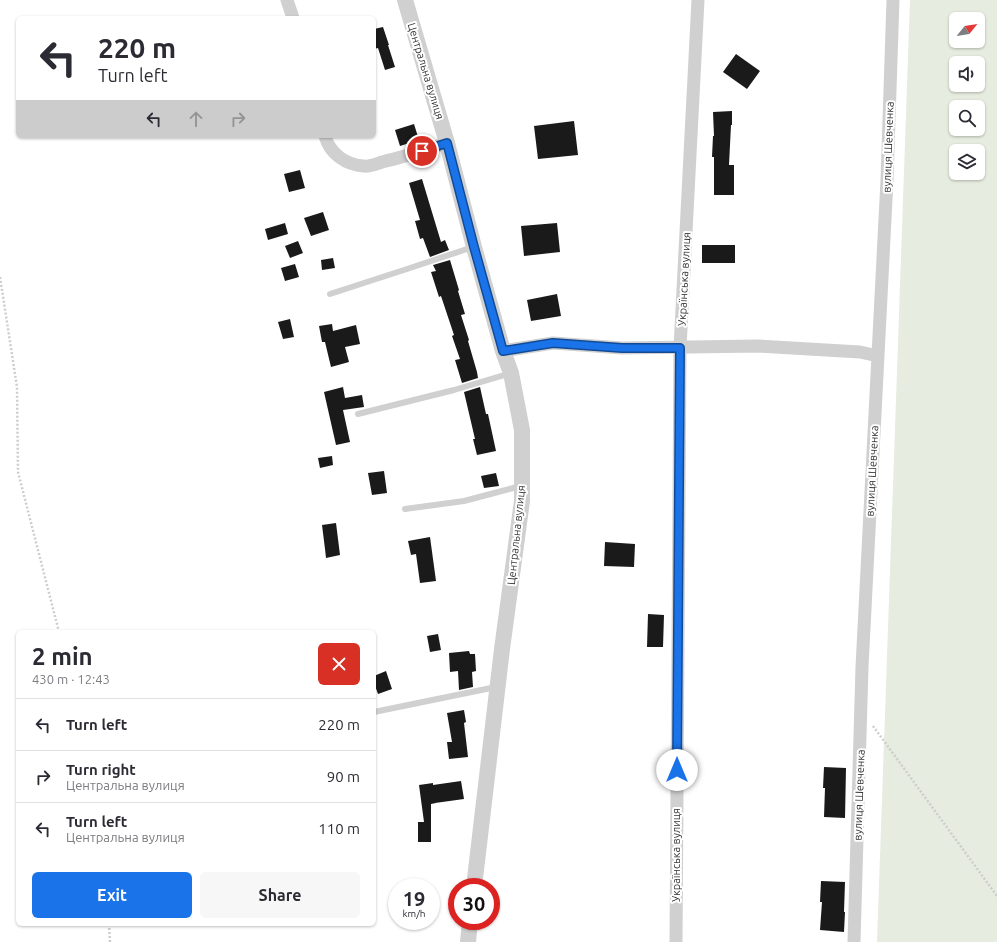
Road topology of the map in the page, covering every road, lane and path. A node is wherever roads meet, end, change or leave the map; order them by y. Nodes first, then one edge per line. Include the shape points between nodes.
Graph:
1 (287, 0) edge
2 (405, 0) edge
3 (698, 0) edge
4 (893, 0) edge
5 (291, 16) edge
6 (325, 138) edge
7 (447, 143) junction
8 (474, 247) junction
9 (0, 277) edge
10 (330, 294) dead end
11 (680, 348) junction
12 (503, 351) junction
13 (878, 356) junction
14 (510, 373) junction
15 (358, 414) dead end
16 (522, 486) junction
17 (405, 509) dead end
18 (58, 630) edge
19 (498, 686) junction
20 (861, 709) junction
21 (376, 712) edge
22 (475, 878) edge
23 (997, 896) edge
24 (109, 926) edge
25 (469, 930) edge
26 (110, 942) edge
27 (468, 942) edge
28 (676, 942) edge
29 (854, 942) edge

1 - 5 street
2 - 7 street, Центральна вулиця
3 - 11 street, Українська вулиця
4 - 13 street, вулиця Шевченка
6 - 7 street via 335,154 348,163 365,166 409,156
7 - 8 street, Центральна вулиця
8 - 10 lane
8 - 12 street, Центральна вулиця
9 - 18 path via 17,387 18,472
11 - 12 street via 622,348 553,343
11 - 13 street via 758,346 860,352
11 - 28 street, Українська вулиця
12 - 14 street, Центральна вулиця
13 - 20 street, вулиця Шевченка
14 - 15 lane
14 - 16 street, Центральна вулиця via 522,430
16 - 17 lane via 464,501
16 - 19 street, Центральна вулиця
19 - 21 lane
19 - 22 street, Центральна вулиця
20 - 23 path
20 - 29 street, вулиця Шевченка
24 - 26 path
25 - 27 street

